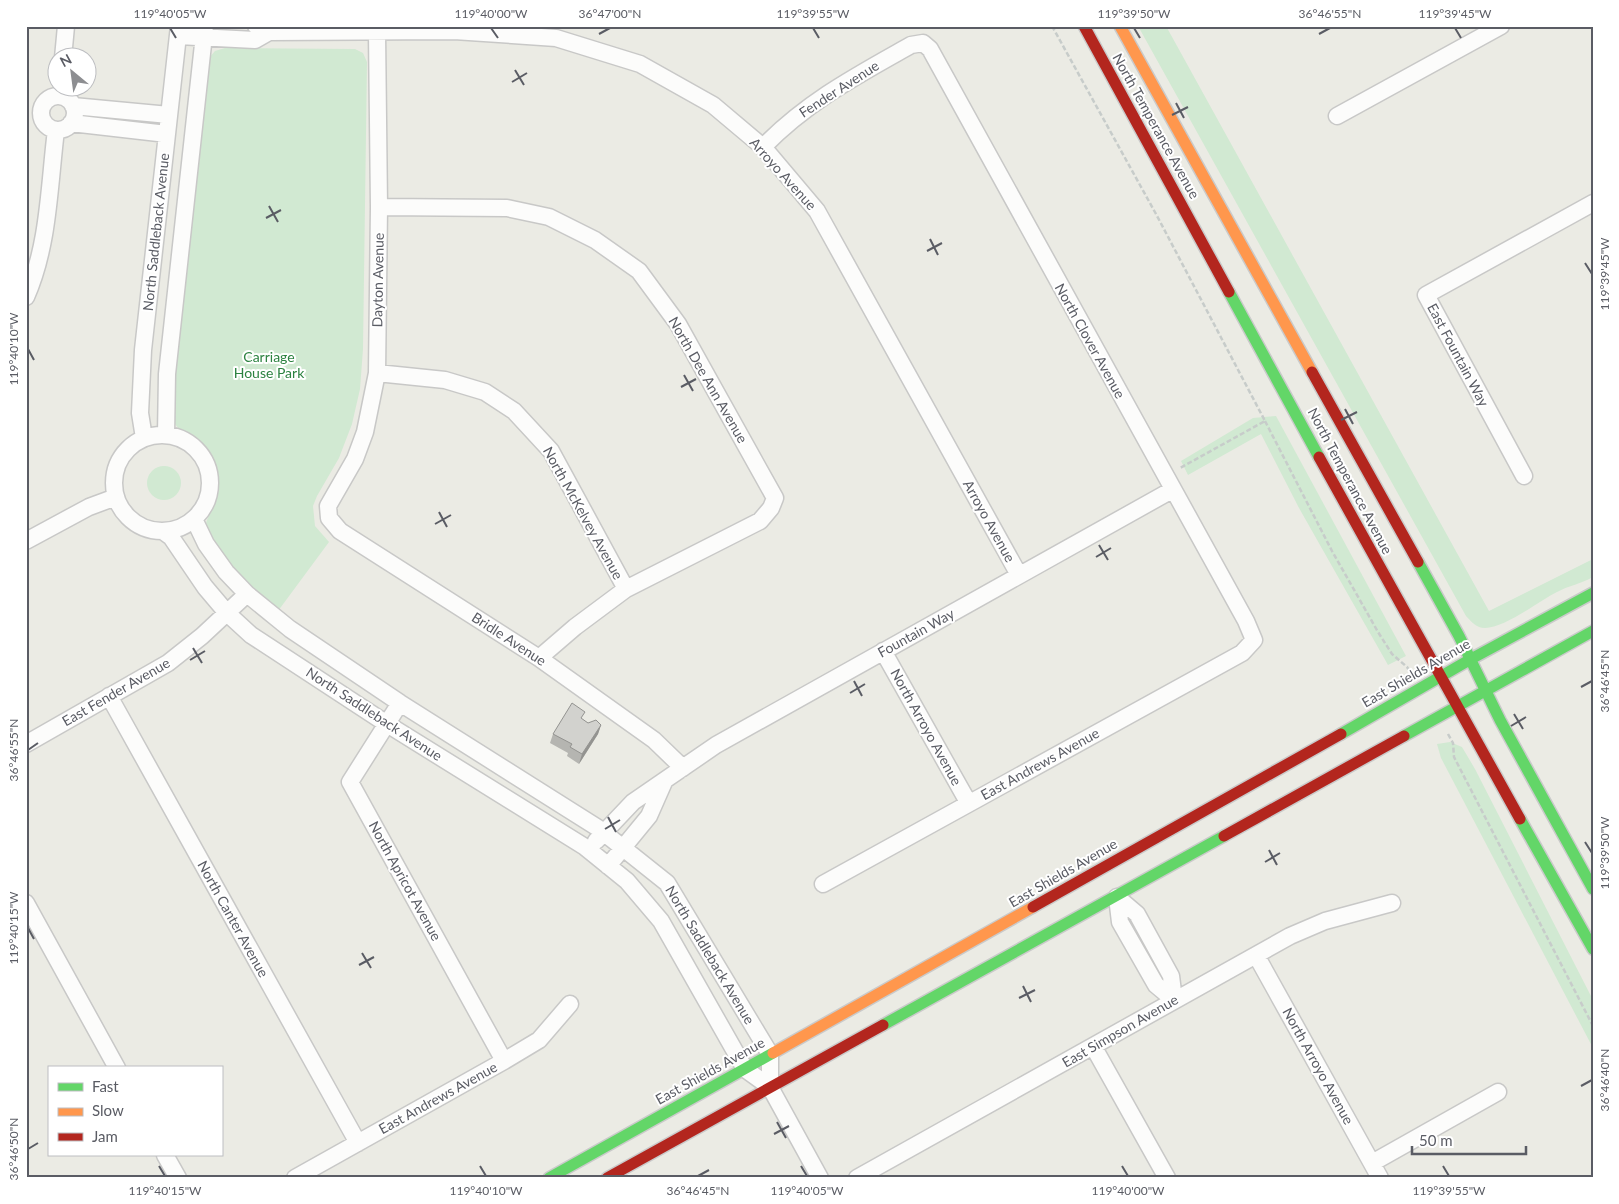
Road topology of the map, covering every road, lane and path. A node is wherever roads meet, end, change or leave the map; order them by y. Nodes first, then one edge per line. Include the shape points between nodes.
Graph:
1 (66, 26) edge
2 (1052, 26) edge
3 (1084, 26) edge
4 (1120, 26) edge
5 (1500, 26) edge
6 (263, 29) edge
7 (530, 30) edge
8 (179, 31) edge
9 (205, 32) edge
10 (377, 33) junction
11 (923, 43) joint
12 (64, 48) edge
13 (51, 98) edge
14 (66, 98) edge
15 (73, 106) junction
16 (34, 110) edge
17 (169, 115) junction
18 (1337, 116) dead end
19 (71, 124) junction
20 (56, 130) junction
21 (167, 134) junction
22 (763, 148) junction
23 (1592, 206) edge
24 (379, 207) junction
25 (26, 297) edge
26 (377, 373) junction
27 (1265, 421) junction
28 (166, 435) junction
29 (144, 438) junction
30 (1524, 476) dead end
31 (1169, 483) junction
32 (116, 497) junction
33 (329, 518) joint
34 (194, 520) junction
35 (164, 532) junction
36 (26, 541) edge
37 (1019, 575) junction
38 (626, 589) junction
39 (246, 594) junction
40 (1593, 594) edge
41 (227, 613) junction
42 (1593, 631) edge
43 (1254, 640) joint
44 (883, 651) junction
45 (539, 658) junction
46 (1470, 659) junction
47 (1407, 667) dead end
48 (1440, 677) junction
49 (1485, 690) junction
50 (109, 696) junction
51 (400, 703) junction
52 (1456, 706) junction
53 (387, 724) junction
54 (1453, 743) dead end
55 (26, 744) edge
56 (683, 768) junction
57 (664, 782) junction
58 (968, 802) junction
59 (603, 832) junction
60 (624, 848) junction
61 (589, 851) junction
62 (608, 866) junction
63 (822, 884) dead end
64 (1593, 889) edge
65 (1117, 897) junction
66 (26, 903) edge
67 (1392, 903) dead end
68 (1593, 949) edge
69 (1256, 955) junction
70 (1174, 1000) junction
71 (570, 1004) dead end
72 (1593, 1026) edge
73 (1093, 1046) junction
74 (770, 1054) junction
75 (504, 1061) junction
76 (116, 1066) edge
77 (746, 1069) junction
78 (770, 1087) junction
79 (1498, 1092) dead end
80 (358, 1143) junction
81 (166, 1156) edge
82 (1372, 1163) junction
83 (178, 1178) edge
84 (295, 1178) edge
85 (549, 1178) edge
86 (607, 1178) edge
87 (820, 1178) edge
88 (857, 1178) edge
89 (1167, 1178) edge
90 (1380, 1178) edge

1 - 12 street
2 - 27 path via 1182,261
3 - 48 main road, North Temperance Avenue
4 - 46 main road, North Temperance Avenue
5 - 18 street
6 - 9 street, Arroyo Avenue via 255,40
6 - 10 street, Arroyo Avenue
7 - 10 street, Arroyo Avenue
7 - 22 street, Arroyo Avenue via 640,64 713,105
8 - 9 street, Arroyo Avenue
8 - 17 street, North Saddleback Avenue
9 - 28 street, North Saddleback Avenue via 167,374
10 - 24 street, Dayton Avenue
11 - 22 street, Fender Avenue via 911,44 810,104
11 - 31 street, North Clover Avenue via 935,58
13 - 16 street
14 - 15 street
15 - 17 street
15 - 19 street via 75,115
16 - 20 street
17 - 21 street, North Saddleback Avenue
19 - 20 street
19 - 21 street
20 - 25 street via 44,240 38,270
21 - 29 street, North Saddleback Avenue via 143,350 140,413
22 - 37 street, Arroyo Avenue via 816,211
23 - 30 street, East Fountain Way via 1426,295
24 - 26 street, Dayton Avenue
24 - 38 street, North Dee Ann Avenue via 507,208 549,217 595,240 639,271 678,324 775,498 760,521
26 - 33 street, Dayton Avenue via 365,432 328,506
26 - 38 street, North McKelvey Avenue via 446,380 485,392 514,411 551,451
27 - 31 path
27 - 47 path via 1378,632 1392,654
28 - 29 street
28 - 34 street via 182,439 206,462 211,478 209,495
29 - 32 street via 130,447 120,460 114,476
31 - 37 street, Fountain Way
31 - 43 street, North Clover Avenue
32 - 35 street via 127,517 138,525
32 - 36 street via 88,507
33 - 45 street, Bridle Avenue via 340,531
34 - 35 street
34 - 39 street, North Saddleback Avenue via 214,557
35 - 41 street, North Saddleback Avenue
37 - 44 street, Fountain Way
38 - 45 street
39 - 41 street, East Fender Avenue
39 - 51 street, North Saddleback Avenue via 290,629
40 - 46 main road, East Shields Avenue
41 - 50 street, East Fender Avenue via 168,663
41 - 53 street, North Saddleback Avenue via 251,634
42 - 49 main road
43 - 58 street, East Andrews Avenue via 1242,653
44 - 56 street, Fountain Way via 716,745
44 - 58 street, North Arroyo Avenue
45 - 56 street, Bridle Avenue via 654,740
46 - 48 main road, East Shields Avenue
46 - 49 main road, North Temperance Avenue
48 - 52 main road, North Temperance Avenue
48 - 74 main road, East Shields Avenue
49 - 52 main road
49 - 64 main road, North Temperance Avenue
50 - 55 street, East Fender Avenue
50 - 80 street, North Canter Avenue
51 - 53 street, North Apricot Avenue
51 - 59 street, North Saddleback Avenue
52 - 65 main road
52 - 68 main road, North Temperance Avenue
53 - 61 street, North Saddleback Avenue
53 - 75 street, North Apricot Avenue via 350,782
54 - 72 path via 1454,757
56 - 57 street, Fountain Way
57 - 59 street, Fountain Way via 633,802
57 - 60 street, Fountain Way via 649,816
58 - 63 street, East Andrews Avenue
59 - 60 street, North Saddleback Avenue
59 - 61 street, Fountain Way
60 - 62 street, Fountain Way
60 - 74 street, North Saddleback Avenue via 667,883
61 - 62 street, North Saddleback Avenue
62 - 77 street, North Saddleback Avenue via 627,881 660,921
65 - 70 street via 1120,922 1156,985
65 - 78 main road
66 - 76 street
67 - 69 street, East Simpson Avenue via 1325,921
69 - 70 street, East Simpson Avenue
69 - 82 street, North Arroyo Avenue
70 - 73 street, East Simpson Avenue
71 - 75 street, East Andrews Avenue via 539,1040
73 - 88 street, East Simpson Avenue
73 - 89 street
74 - 77 main road, East Shields Avenue
74 - 78 street
75 - 80 street, East Andrews Avenue
77 - 78 street, North Saddleback Avenue
77 - 85 main road, East Shields Avenue
78 - 86 main road
78 - 87 street
79 - 82 street
80 - 84 street, East Andrews Avenue
81 - 83 street
82 - 90 street, North Arroyo Avenue

